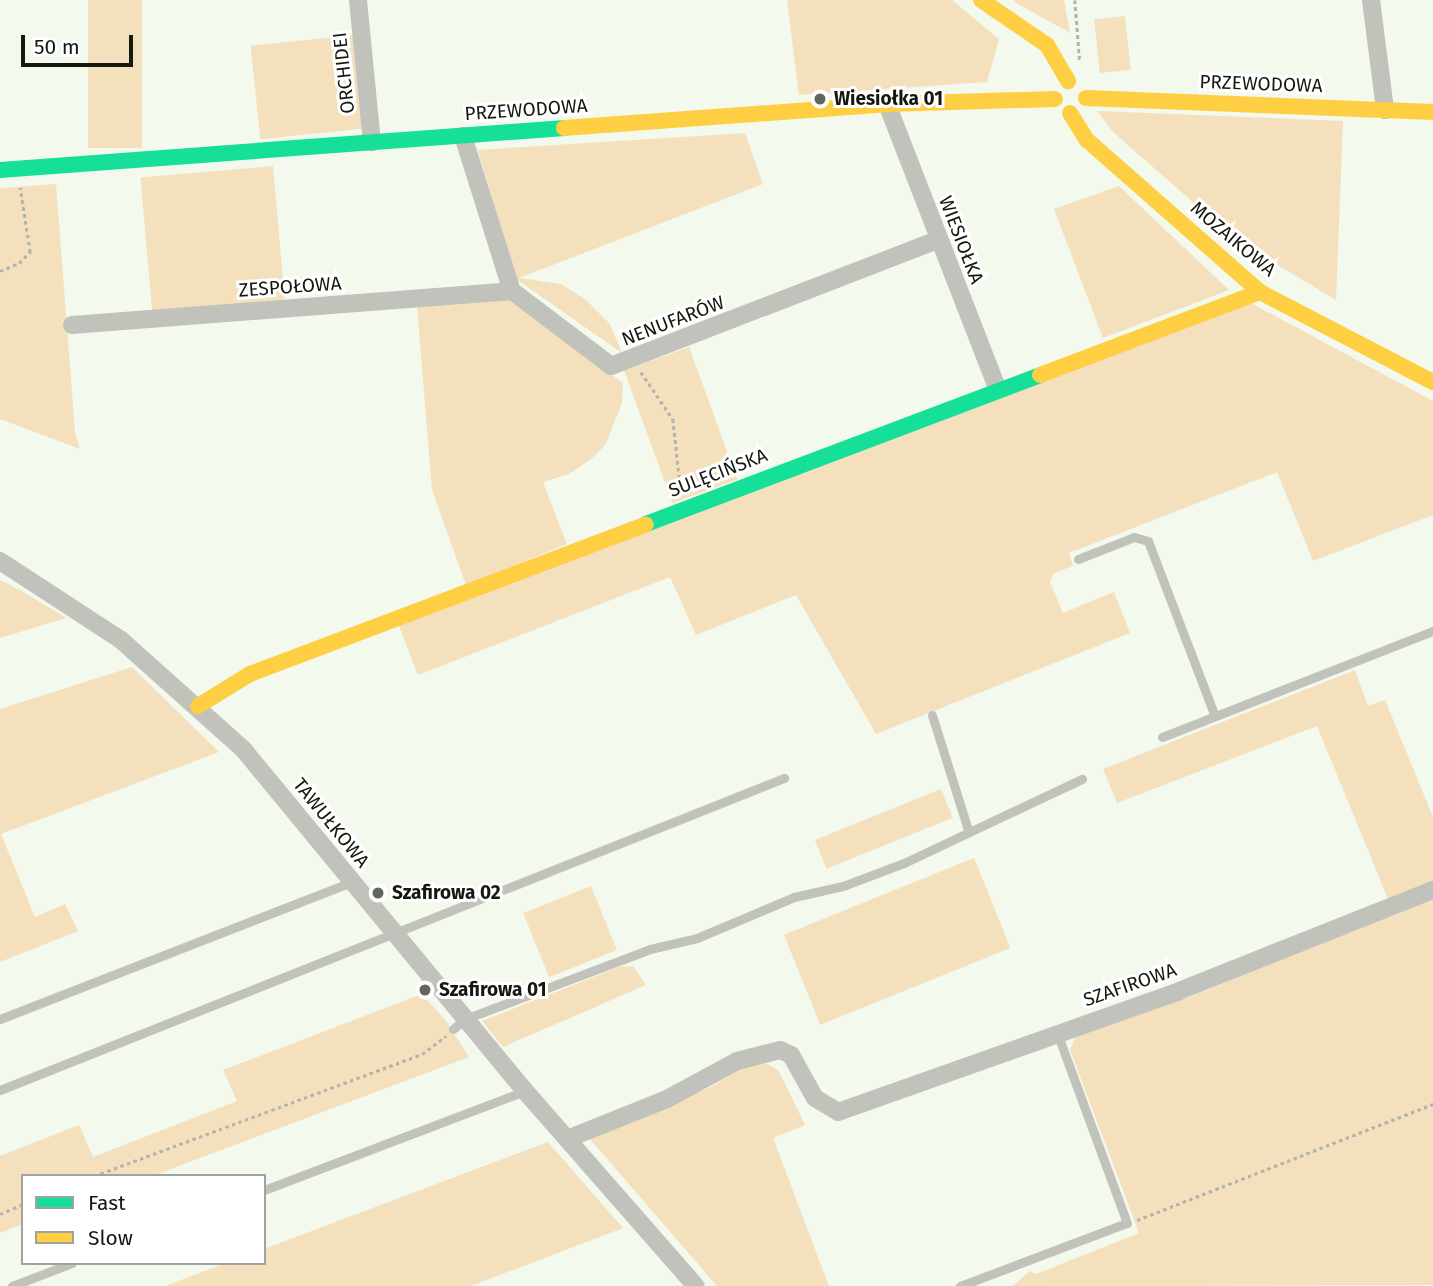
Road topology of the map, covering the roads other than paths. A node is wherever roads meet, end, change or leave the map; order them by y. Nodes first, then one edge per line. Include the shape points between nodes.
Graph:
1 (358, 0) edge
2 (981, 0) edge
3 (1371, 0) edge
4 (1073, 75) junction
5 (1086, 98) junction
6 (1055, 99) junction
7 (887, 104) junction
8 (1385, 110) junction
9 (1433, 112) edge
10 (1070, 113) junction
11 (463, 136) junction
12 (372, 142) junction
13 (0, 170) edge
14 (938, 240) junction
15 (512, 291) junction
16 (1260, 292) junction
17 (72, 325) dead end
18 (1433, 382) edge
19 (998, 390) junction
20 (1078, 559) dead end
21 (0, 561) edge
22 (1433, 631) edge
23 (198, 706) junction
24 (932, 715) dead end
25 (1215, 716) junction
26 (1162, 737) dead end
27 (784, 779) dead end
28 (1082, 779) dead end
29 (968, 830) junction
30 (352, 882) junction
31 (1433, 890) edge
32 (396, 936) junction
33 (0, 1019) edge
34 (459, 1024) junction
35 (1057, 1033) junction
36 (0, 1090) edge
37 (525, 1091) junction
38 (567, 1139) junction
39 (266, 1189) edge
40 (67, 1265) edge
41 (12, 1286) edge
42 (696, 1286) edge
43 (960, 1286) edge

1 - 12 street, ORCHIDEI
2 - 4 street via 1048,45
3 - 8 street
4 - 5 street
4 - 6 street via 1058,88
5 - 8 street, PRZEWODOWA
5 - 10 street via 1081,109
6 - 7 street, PRZEWODOWA
6 - 10 street via 1059,109
7 - 11 street, PRZEWODOWA
7 - 14 street, WIESIOŁKA
8 - 9 street, PRZEWODOWA
10 - 16 street, MOZAIKOWA via 1087,139
11 - 12 street, PRZEWODOWA
11 - 15 street
12 - 13 street, PRZEWODOWA
14 - 15 street, NENUFARÓW via 611,366
14 - 19 street, WIESIOŁKA
15 - 17 street, ZESPOŁOWA
16 - 18 street, MOZAIKOWA
16 - 19 street, SULĘCIŃSKA
19 - 23 street, SULĘCIŃSKA via 250,674
20 - 25 lane via 1135,537 1148,541
21 - 23 street, TAWUŁKOWA via 89,616
22 - 25 lane
23 - 30 street, TAWUŁKOWA via 243,749
24 - 29 lane
25 - 26 lane
27 - 32 lane
28 - 29 lane
29 - 34 lane via 951,843 843,886 794,897 697,938 650,949
30 - 32 street, TAWUŁKOWA
30 - 33 lane
31 - 35 street, SZAFIROWA via 1179,991
32 - 34 street, TAWUŁKOWA
32 - 36 lane
34 - 37 street, TAWUŁKOWA
35 - 38 street, SZAFIROWA via 838,1112 815,1098 791,1055 780,1050 737,1061 667,1099
35 - 43 lane via 1127,1223
37 - 38 street, TAWUŁKOWA
37 - 39 lane
38 - 42 street, TAWUŁKOWA
40 - 41 lane

